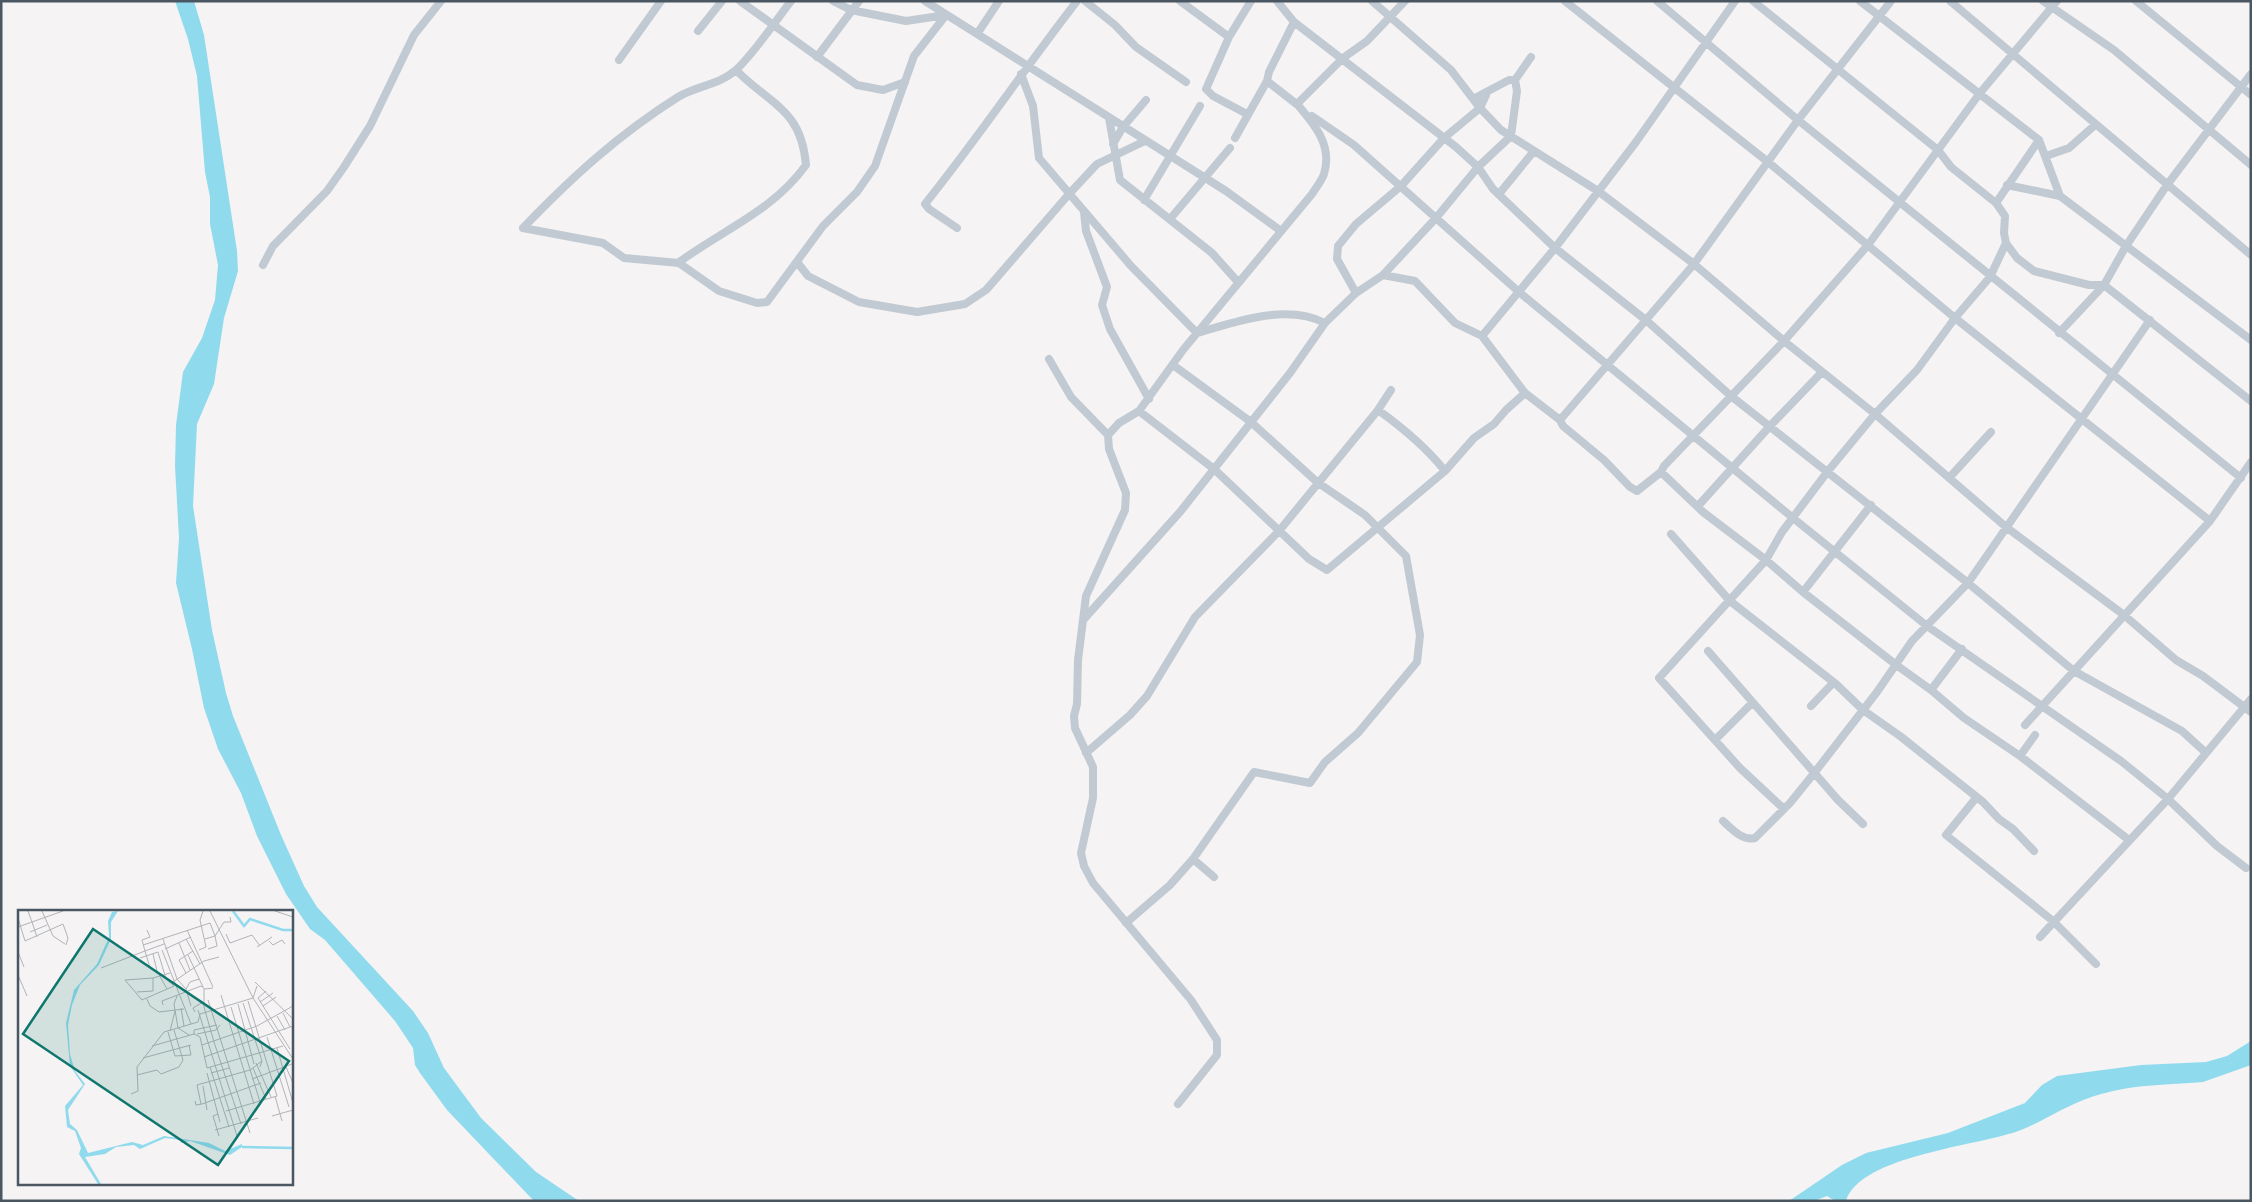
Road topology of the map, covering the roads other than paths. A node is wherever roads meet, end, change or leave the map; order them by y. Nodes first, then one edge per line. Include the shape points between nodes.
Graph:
1 (442, 1) edge
2 (661, 1) edge
3 (722, 1) edge
4 (740, 1) edge
5 (791, 1) edge
6 (833, 1) edge
7 (859, 1) edge
8 (926, 1) edge
9 (999, 1) edge
10 (1077, 1) edge
11 (1085, 1) edge
12 (1180, 1) edge
13 (1251, 1) edge
14 (1277, 1) edge
15 (1372, 1) edge
16 (1405, 1) edge
17 (1565, 1) edge
18 (1657, 1) edge
19 (1735, 1) edge
20 (1754, 1) edge
21 (1860, 1) edge
22 (1891, 1) edge
23 (1950, 1) edge
24 (2043, 1) edge
25 (2136, 1) edge
26 (2055, 4) edge
27 (852, 10) junction
28 (946, 15) junction
29 (1880, 16) junction
30 (1390, 17) junction
31 (1294, 22) junction
32 (772, 26) junction
33 (698, 31) dead end
34 (977, 34) junction
35 (1229, 37) junction
36 (1706, 42) junction
37 (2013, 56) junction
38 (817, 57) junction
39 (1531, 57) dead end
40 (1343, 58) junction
41 (619, 60) dead end
42 (1027, 66) junction
43 (736, 70) junction
44 (1837, 70) junction
45 (1022, 74) junction
46 (2251, 74) edge
47 (1515, 80) junction
48 (1267, 81) junction
49 (905, 82) junction
50 (1186, 82) dead end
51 (1673, 87) junction
52 (2241, 87) junction
53 (1980, 93) junction
54 (1486, 95) dead end
55 (2251, 95) edge
56 (1473, 99) junction
57 (1146, 100) dead end
58 (1297, 104) junction
59 (1200, 106) dead end
60 (1480, 108) junction
61 (1247, 114) junction
62 (1109, 118) junction
63 (1798, 120) junction
64 (2095, 125) junction
65 (1123, 127) junction
66 (2209, 130) junction
67 (1511, 136) junction
68 (1235, 138) dead end
69 (1444, 138) junction
70 (2039, 140) junction
71 (1145, 141) junction
72 (1113, 144) junction
73 (1230, 148) dead end
74 (1938, 150) junction
75 (1534, 151) junction
76 (1115, 155) junction
77 (2046, 156) junction
78 (1171, 158) junction
79 (1768, 162) junction
80 (2251, 165) edge
81 (1478, 167) junction
82 (1204, 179) junction
83 (2167, 185) junction
84 (1401, 186) junction
85 (2007, 186) junction
86 (1598, 191) junction
87 (1069, 194) junction
88 (1499, 194) junction
89 (2060, 196) junction
90 (1144, 200) junction
91 (1900, 204) junction
92 (1996, 204) junction
93 (1083, 210) junction
94 (1170, 218) junction
95 (1436, 218) junction
96 (957, 228) dead end
97 (1281, 231) junction
98 (2006, 244) junction
99 (1868, 245) junction
100 (2126, 246) junction
101 (1556, 248) junction
102 (2251, 255) edge
103 (797, 262) junction
104 (678, 263) junction
105 (1694, 264) junction
106 (263, 265) dead end
107 (1383, 275) junction
108 (1990, 277) junction
109 (1238, 282) junction
110 (2104, 286) junction
111 (1519, 292) junction
112 (1356, 293) junction
113 (1955, 318) junction
114 (2150, 320) junction
115 (1647, 321) junction
116 (1325, 323) junction
117 (2059, 332) junction
118 (1197, 333) junction
119 (1482, 336) junction
120 (2251, 340) edge
121 (1784, 341) junction
122 (1048, 359) dead end
123 (1173, 365) junction
124 (1609, 365) junction
125 (1822, 372) junction
126 (2113, 375) junction
127 (1390, 390) dead end
128 (1525, 393) junction
129 (1731, 396) junction
130 (1149, 399) junction
131 (2251, 401) edge
132 (1378, 410) junction
133 (1139, 411) junction
134 (1875, 414) junction
135 (2082, 418) junction
136 (1560, 420) junction
137 (1251, 422) junction
138 (1770, 426) junction
139 (1991, 432) dead end
140 (1108, 435) junction
141 (1693, 436) junction
142 (2251, 462) edge
143 (1732, 467) junction
144 (1214, 469) junction
145 (1445, 471) junction
146 (1828, 471) junction
147 (1661, 472) junction
148 (1949, 478) junction
149 (2240, 478) junction
150 (1317, 482) junction
151 (1870, 505) junction
152 (1698, 506) junction
153 (1793, 518) junction
154 (2210, 521) junction
155 (2006, 527) junction
156 (1379, 528) junction
157 (1279, 531) junction
158 (1671, 534) dead end
159 (1835, 550) junction
160 (1766, 560) junction
161 (1968, 583) junction
162 (1803, 592) junction
163 (1730, 601) junction
164 (2124, 615) junction
165 (1083, 620) junction
166 (1927, 626) junction
167 (1962, 649) junction
168 (1708, 652) dead end
169 (1895, 664) junction
170 (2074, 671) junction
171 (1833, 683) junction
172 (1931, 690) junction
173 (2251, 698) edge
174 (1752, 703) junction
175 (1811, 706) dead end
176 (2042, 707) junction
177 (2248, 709) edge
178 (1863, 710) junction
179 (2025, 725) dead end
180 (2035, 735) dead end
181 (1715, 740) junction
182 (2205, 752) junction
183 (1086, 753) junction
184 (2020, 756) junction
185 (1815, 772) junction
186 (1976, 798) junction
187 (2168, 799) junction
188 (1783, 808) junction
189 (1723, 821) dead end
190 (1863, 824) dead end
191 (2129, 840) junction
192 (2034, 851) dead end
193 (1193, 859) junction
194 (2246, 868) dead end
195 (1214, 877) dead end
196 (2053, 921) junction
197 (1126, 923) junction
198 (2040, 938) dead end
199 (2096, 964) dead end
200 (1178, 1104) dead end

1 - 106 street via 414,35 370,126 328,191 273,246
2 - 41 street
3 - 33 street
4 - 32 street
5 - 32 street
6 - 27 street
7 - 27 street
8 - 28 street
9 - 34 street
10 - 42 street
11 - 50 street via 1136,47
12 - 35 street
13 - 35 street
14 - 31 street
15 - 30 street
16 - 30 street
17 - 51 street
18 - 36 street
19 - 36 street
20 - 44 street
21 - 29 street
22 - 29 street
23 - 37 street
24 - 26 street
25 - 52 street
26 - 37 street
26 - 66 street
27 - 28 street via 906,21
27 - 38 street
28 - 34 street
28 - 49 street via 914,56
29 - 44 street
29 - 53 street
30 - 40 street via 1367,42
30 - 56 street via 1451,70
31 - 40 street
31 - 48 street
32 - 38 street
32 - 43 street
34 - 42 street
35 - 61 street via 1206,89
36 - 51 street
36 - 63 street
37 - 53 street
37 - 64 street
38 - 49 street via 857,85 883,90
39 - 47 street
40 - 58 street
40 - 69 street
42 - 45 street
42 - 62 street
43 - 104 street via 784,109 795,123 806,165 754,216
43 - 104 street via 718,82 680,96 616,139 570,179 524,228 603,243 624,258
44 - 63 street
44 - 74 street
45 - 87 street via 1033,106 1039,158
45 - 96 street via 972,146 925,204
46 - 52 street
47 - 56 street
47 - 67 street
48 - 58 street
48 - 61 street
49 - 103 street via 876,166 858,192 823,226
51 - 79 street
51 - 86 street
52 - 55 street
52 - 66 street
53 - 70 street
53 - 74 street
54 - 60 street
56 - 60 street
57 - 65 street
58 - 84 street via 1354,145
58 - 97 street via 1318,128 1326,153 1324,174
59 - 78 street
60 - 67 street
60 - 69 street
61 - 68 street
62 - 65 street
62 - 72 street
63 - 79 street
63 - 91 street
64 - 77 street via 2069,148
64 - 83 street
65 - 71 street
65 - 72 street
66 - 80 street
66 - 83 street
67 - 75 street
67 - 81 street
69 - 81 street
69 - 84 street
70 - 77 street
70 - 85 street
71 - 76 street
71 - 78 street
72 - 76 street
73 - 82 street
74 - 91 street
74 - 92 street via 1951,167
75 - 86 street
75 - 88 street
76 - 87 street via 1097,164
76 - 90 street via 1120,180
77 - 89 street
78 - 82 street
78 - 90 street
79 - 99 street
79 - 105 street
81 - 88 street
81 - 95 street
82 - 94 street
82 - 97 street
83 - 100 street
83 - 102 street
84 - 95 street
84 - 112 street via 1356,224 1338,246 1337,259
85 - 89 street
85 - 92 street
86 - 101 street
86 - 105 street
87 - 93 street
87 - 103 street via 986,290 965,304 917,312 860,302 808,276
88 - 101 street
89 - 100 street
90 - 94 street
91 - 99 street
91 - 108 street
92 - 98 street via 2005,216
93 - 118 street via 1131,266
93 - 130 street via 1086,231 1107,287 1102,305 1110,329
94 - 109 street via 1212,253
95 - 107 street
95 - 111 street
97 - 109 street
98 - 108 street
98 - 110 street via 2034,271
99 - 113 street
99 - 121 street
100 - 110 street
100 - 120 street
101 - 111 street
101 - 115 street
103 - 104 street via 767,302 757,303 719,292
105 - 115 street
105 - 121 street
107 - 112 street
107 - 119 street via 1415,281 1455,323
108 - 113 street
108 - 117 street
109 - 118 street
110 - 114 street
110 - 117 street
111 - 119 street
111 - 124 street
112 - 116 street
113 - 134 street via 1917,370
113 - 135 street
114 - 126 street
114 - 131 street
115 - 124 street
115 - 129 street
116 - 118 street via 1313,317 1256,317
116 - 137 street
117 - 126 street
118 - 123 street
119 - 128 street
121 - 125 street
121 - 129 street
122 - 140 street via 1071,397
123 - 130 street
123 - 137 street
124 - 136 street
124 - 141 street
125 - 134 street
125 - 138 street
126 - 135 street
126 - 149 street
127 - 132 street
128 - 136 street
128 - 145 street via 1494,424 1474,438
129 - 138 street
129 - 141 street
130 - 133 street
132 - 145 street via 1414,438
132 - 150 street
133 - 140 street via 1119,422
133 - 144 street
134 - 146 street
134 - 148 street
135 - 154 street
135 - 155 street
136 - 147 street via 1630,488 1637,491
137 - 144 street
137 - 150 street
138 - 143 street
138 - 146 street
139 - 148 street
140 - 165 street via 1109,449 1126,493 1125,510 1086,596
141 - 143 street
141 - 147 street
142 - 149 street
143 - 152 street
143 - 153 street
144 - 157 street
144 - 165 street
145 - 156 street
146 - 151 street
146 - 153 street
147 - 152 street
148 - 155 street
149 - 154 street
150 - 156 street via 1365,514
150 - 157 street
151 - 159 street
151 - 161 street
152 - 160 street
153 - 159 street
153 - 160 street
154 - 164 street
155 - 161 street
155 - 164 street
156 - 157 street via 1327,570 1309,559
156 - 193 street via 1406,556 1420,635 1417,662 1358,733 1325,762 1310,783 1254,772
157 - 183 street via 1195,617 1142,703
158 - 163 street
159 - 162 street
159 - 166 street
160 - 162 street
160 - 163 street
161 - 166 street
161 - 170 street
162 - 169 street
163 - 171 street
163 - 181 street via 1659,678
164 - 170 street
164 - 177 street via 2176,660
165 - 183 street via 1074,716 1075,728
166 - 167 street
166 - 169 street
167 - 172 street
167 - 176 street
168 - 174 street
169 - 172 street
169 - 178 street
170 - 176 street
170 - 182 street via 2182,731
171 - 175 street
171 - 178 street
172 - 184 street via 1964,718
173 - 177 street
174 - 181 street
174 - 185 street
176 - 179 street
176 - 187 street via 2121,760
177 - 182 street
178 - 185 street
178 - 186 street
180 - 184 street
181 - 188 street
182 - 187 street
183 - 197 street via 1093,767 1093,798 1081,853 1084,866
184 - 191 street
185 - 188 street
185 - 190 street
186 - 192 street
186 - 196 street via 1946,835
187 - 191 street
187 - 194 street via 2217,846
188 - 189 street via 1762,833 1749,840
191 - 196 street
193 - 195 street
193 - 197 street via 1170,886
196 - 198 street
196 - 199 street
197 - 200 street via 1191,1000 1217,1040 1217,1055

